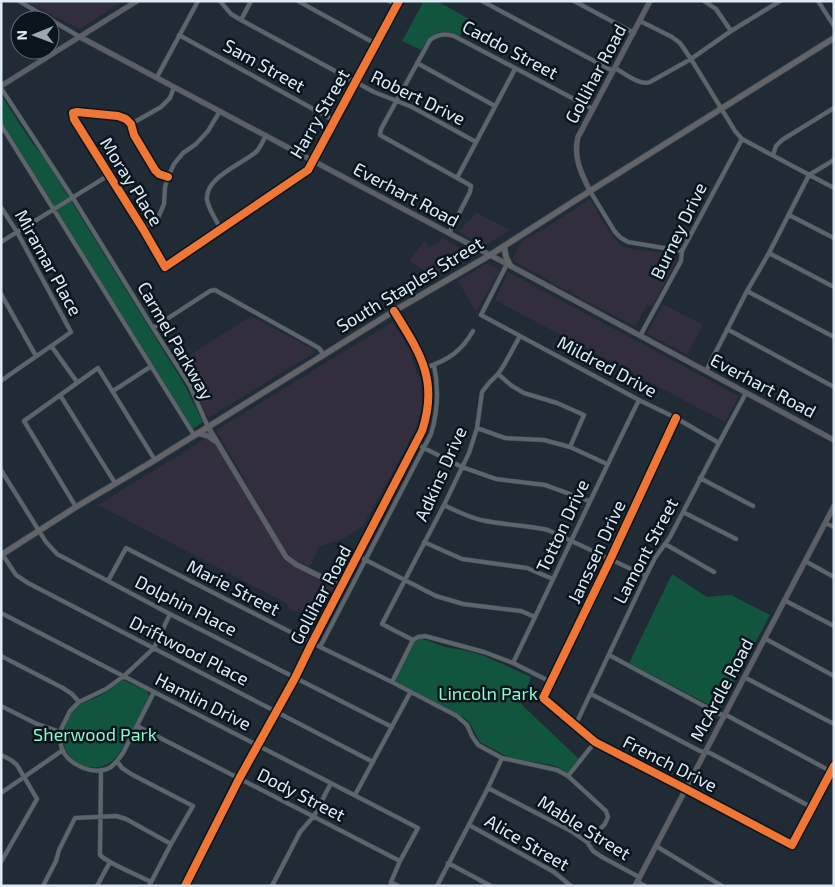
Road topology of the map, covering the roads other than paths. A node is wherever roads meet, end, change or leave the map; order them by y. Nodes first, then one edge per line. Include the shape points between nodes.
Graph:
1 (19, 1) edge
2 (137, 1) edge
3 (198, 1) edge
4 (220, 1) edge
5 (251, 1) edge
6 (298, 1) edge
7 (390, 1) edge
8 (482, 1) edge
9 (574, 1) edge
10 (650, 1) edge
11 (704, 1) edge
12 (780, 1) edge
13 (818, 1) edge
14 (398, 3) edge
15 (773, 3) edge
16 (241, 20) junction
17 (640, 21) junction
18 (834, 26) edge
19 (731, 31) junction
20 (634, 33) junction
21 (179, 35) junction
22 (80, 36) junction
23 (834, 38) edge
24 (376, 44) junction
25 (691, 59) junction
26 (417, 63) junction
27 (515, 69) junction
28 (614, 70) junction
29 (156, 77) junction
30 (355, 82) junction
31 (1, 87) edge
32 (174, 87) junction
33 (396, 102) junction
34 (495, 106) junction
35 (722, 108) junction
36 (834, 108) edge
37 (593, 109) junction
38 (220, 111) junction
39 (335, 120) junction
40 (131, 124) junction
41 (1, 125) edge
42 (266, 135) junction
43 (742, 139) junction
44 (476, 142) junction
45 (774, 155) junction
46 (313, 160) junction
47 (834, 160) edge
48 (109, 175) junction
49 (809, 175) junction
50 (168, 177) junction
51 (457, 178) junction
52 (834, 188) edge
53 (590, 191) junction
54 (73, 198) junction
55 (1, 207) edge
56 (54, 210) junction
57 (789, 215) junction
58 (143, 229) junction
59 (221, 229) junction
60 (17, 232) junction
61 (449, 233) junction
62 (834, 238) edge
63 (1, 242) edge
64 (504, 246) junction
65 (682, 251) junction
66 (769, 253) junction
67 (490, 255) junction
68 (509, 265) junction
69 (165, 267) joint
70 (834, 287) edge
71 (748, 291) junction
72 (1, 294) edge
73 (394, 311) junction
74 (153, 328) junction
75 (727, 329) junction
76 (473, 331) dead end
77 (520, 336) junction
78 (640, 336) junction
79 (834, 337) edge
80 (52, 347) junction
81 (324, 354) junction
82 (36, 356) junction
83 (434, 365) junction
84 (150, 367) junction
85 (426, 368) junction
86 (706, 371) junction
87 (498, 374) junction
88 (1, 381) edge
89 (77, 382) junction
90 (834, 387) edge
91 (113, 391) junction
92 (746, 393) junction
93 (60, 395) junction
94 (639, 400) junction
95 (676, 418) junction
96 (208, 426) junction
97 (477, 428) junction
98 (196, 434) junction
99 (834, 440) edge
100 (218, 442) junction
101 (719, 443) junction
102 (416, 444) junction
103 (570, 447) junction
104 (424, 448) junction
105 (155, 460) junction
106 (607, 464) junction
107 (462, 467) junction
108 (1, 470) edge
109 (700, 478) junction
110 (116, 483) junction
111 (589, 501) junction
112 (444, 505) junction
113 (753, 506) dead end
114 (834, 506) edge
115 (76, 507) junction
116 (383, 507) junction
117 (391, 511) junction
118 (683, 512) junction
119 (825, 522) junction
120 (834, 527) edge
121 (40, 531) junction
122 (736, 539) dead end
123 (572, 541) junction
124 (424, 542) junction
125 (665, 544) junction
126 (2, 554) edge
127 (358, 556) junction
128 (366, 560) junction
129 (610, 560) junction
130 (805, 562) junction
131 (714, 572) dead end
132 (646, 576) junction
133 (834, 577) edge
134 (553, 579) junction
135 (346, 580) junction
136 (404, 580) junction
137 (108, 581) junction
138 (353, 584) junction
139 (342, 588) junction
140 (784, 600) junction
141 (1, 613) edge
142 (170, 614) junction
143 (535, 617) junction
144 (325, 618) junction
145 (333, 622) junction
146 (834, 626) edge
147 (764, 638) junction
148 (413, 640) junction
149 (312, 643) junction
150 (320, 647) junction
151 (154, 648) junction
152 (609, 655) junction
153 (1, 656) edge
154 (513, 664) junction
155 (124, 676) junction
156 (834, 676) edge
157 (295, 678) junction
158 (744, 678) junction
159 (392, 682) junction
160 (551, 682) junction
161 (154, 692) junction
162 (410, 692) junction
163 (591, 694) junction
164 (543, 698) joint
165 (79, 702) junction
166 (1, 706) edge
167 (276, 711) junction
168 (724, 715) junction
169 (834, 724) edge
170 (137, 726) junction
171 (575, 726) junction
172 (392, 727) junction
173 (60, 732) junction
174 (595, 742) junction
175 (258, 746) junction
176 (62, 750) junction
177 (705, 752) junction
178 (1, 755) edge
179 (502, 758) junction
180 (116, 761) junction
181 (373, 762) junction
182 (834, 766) edge
183 (101, 770) junction
184 (832, 772) edge
185 (568, 776) junction
186 (24, 777) junction
187 (239, 779) junction
188 (331, 783) junction
189 (488, 788) junction
190 (686, 789) junction
191 (1, 793) edge
192 (355, 795) junction
193 (811, 808) junction
194 (314, 816) junction
195 (100, 818) junction
196 (469, 825) junction
197 (587, 842) junction
198 (171, 844) junction
199 (656, 846) junction
200 (1, 851) edge
201 (6, 853) junction
202 (400, 861) junction
203 (1, 862) edge
204 (110, 862) junction
205 (448, 864) junction
206 (637, 881) edge
207 (150, 884) edge
208 (391, 884) edge
209 (43, 886) edge
210 (97, 886) edge
211 (185, 886) edge
212 (272, 886) edge
213 (398, 886) edge
214 (436, 886) edge
215 (491, 886) edge
216 (571, 886) edge
217 (645, 886) edge
218 (722, 886) edge

1 - 22 street, Everhart Road
2 - 22 main road
3 - 21 street
4 - 16 street, Robert Drive
5 - 16 street
6 - 24 street
7 - 14 street
8 - 28 street
9 - 20 street
10 - 17 main road, Gollihar Road
11 - 19 street via 716,9
12 - 15 street
13 - 18 street
14 - 24 street, Harry Street
15 - 19 street
16 - 30 street, Robert Drive
17 - 20 main road, Gollihar Road
17 - 25 street via 672,37
19 - 25 street
20 - 28 main road, Gollihar Road
21 - 29 street
21 - 39 street, Sam Street
22 - 29 main road, Everhart Road
22 - 31 main road
23 - 35 main road, South Staples Street
24 - 30 street, Harry Street
25 - 28 street via 646,84
25 - 35 street
26 - 27 street, Caddo Street via 430,40 440,34 448,34
26 - 33 street
26 - 34 street
27 - 34 street
27 - 37 street, Caddo Street
28 - 37 main road, Gollihar Road
29 - 32 main road, Everhart Road
30 - 33 street, Robert Drive
30 - 39 street, Harry Street
31 - 54 street, Carmel Parkway
32 - 38 main road, Everhart Road
32 - 40 street via 170,98 161,107
33 - 44 street, Robert Drive via 412,107
33 - 51 street via 380,135
34 - 44 street
35 - 43 street
35 - 53 main road, South Staples Street
36 - 45 street via 782,140
37 - 53 main road, Gollihar Road via 576,146 579,168
38 - 42 main road, Everhart Road
38 - 50 street via 208,131 174,164
39 - 46 street, Harry Street
40 - 48 street, Moray Place via 118,116 73,113
40 - 50 street via 155,170
41 - 56 street, Carmel Parkway
42 - 46 main road, Everhart Road
42 - 59 street via 258,151 218,178 209,188 207,200
43 - 45 street
43 - 65 street, Burney Drive
44 - 51 street
45 - 49 street
46 - 59 street, Harry Street via 308,170
46 - 61 main road, Everhart Road
47 - 49 street
48 - 54 street
48 - 58 street, Moray Place
49 - 52 street
49 - 57 street
50 - 58 street via 164,204 158,218
51 - 61 street via 471,186
53 - 64 main road, South Staples Street
53 - 65 street via 621,238
54 - 56 street
54 - 74 street, Carmel Parkway
55 - 60 street, Miramar Place
56 - 60 street
56 - 84 street, Carmel Parkway
57 - 62 street
57 - 66 street
58 - 69 street, Moray Place
59 - 69 street, Harry Street
60 - 63 street
60 - 80 street, Miramar Place via 71,332
61 - 67 main road, Everhart Road
64 - 67 main road, South Staples Street
64 - 68 main road
65 - 78 street, Burney Drive via 681,261
66 - 70 street
66 - 71 street
67 - 68 main road, Everhart Road
67 - 73 main road, South Staples Street
68 - 77 street, Mildred Drive via 481,315
68 - 78 main road, Everhart Road
71 - 75 street
71 - 79 street
72 - 82 street
73 - 81 main road, South Staples Street
73 - 85 main road, Gollihar Road
74 - 81 street via 215,290 319,348
74 - 96 street, Carmel Parkway via 190,386
75 - 86 street
75 - 90 street
76 - 83 street via 454,354
77 - 87 street, Adkins Drive
77 - 94 street, Mildred Drive
78 - 86 main road, Everhart Road
80 - 82 street
80 - 89 street
81 - 96 main road, South Staples Street
82 - 88 street
83 - 85 street
83 - 104 street via 437,408
84 - 91 street
84 - 98 street, Carmel Parkway
85 - 102 main road, Gollihar Road via 429,403 426,422
86 - 92 main road, Everhart Road
87 - 97 street, Adkins Drive via 482,392
87 - 103 street via 524,392 584,414
89 - 91 street via 98,368
89 - 93 street
91 - 105 street
92 - 99 main road, Everhart Road
92 - 101 street, Lamont Street
93 - 110 street
93 - 115 street via 24,421
94 - 95 street, Mildred Drive
94 - 106 street, Totton Drive
95 - 101 street, Mildred Drive
95 - 129 street, Janssen Drive
96 - 98 main road, South Staples Street
96 - 100 main road, Carmel Parkway
97 - 103 street via 505,438 544,440
97 - 107 street, Adkins Drive
98 - 100 main road
98 - 105 main road, South Staples Street
100 - 139 main road, Carmel Parkway via 286,557
101 - 109 street, Lamont Street
102 - 104 street
102 - 116 main road, Gollihar Road
103 - 106 street
104 - 107 street
104 - 117 street
105 - 110 main road, South Staples Street
106 - 111 street, Totton Drive
107 - 111 street via 496,479 545,486
107 - 112 street, Adkins Drive
108 - 121 street, Dolphin Place
109 - 113 street
109 - 118 street, Lamont Street
110 - 115 main road, South Staples Street
111 - 123 street, Totton Drive
112 - 123 street via 480,520 548,530
112 - 124 street, Adkins Drive
114 - 119 main road, McArdle Road
115 - 121 main road, South Staples Street
116 - 117 street
116 - 127 main road, Gollihar Road
117 - 128 street
118 - 122 street
118 - 125 street, Lamont Street
119 - 120 street
119 - 130 main road, McArdle Road
121 - 126 main road, South Staples Street
121 - 137 street, Dolphin Place via 57,554
123 - 129 street
123 - 134 street, Totton Drive
124 - 134 street via 462,559 528,568
124 - 136 street, Adkins Drive
125 - 131 street
125 - 132 street, Lamont Street
126 - 151 street, Driftwood Place via 16,575 28,583
127 - 128 street
127 - 135 main road, Gollihar Road
128 - 136 street
128 - 138 street
129 - 132 street
129 - 160 street, Janssen Drive
130 - 133 street
130 - 140 main road, McArdle Road
132 - 152 street, Lamont Street
134 - 143 street, Totton Drive
135 - 138 street
135 - 139 main road, Gollihar Road
136 - 143 street via 436,596 463,604 521,611
136 - 148 street, Adkins Drive via 382,624
137 - 142 street, Dolphin Place
137 - 149 street, Marie Street via 126,548
138 - 145 street
139 - 144 main road, Gollihar Road
140 - 146 street
140 - 147 main road, McArdle Road
141 - 155 street, Hamlin Drive
142 - 151 street
142 - 157 street, Dolphin Place
143 - 154 street, Totton Drive
144 - 145 street
144 - 149 main road, Gollihar Road
145 - 150 street
147 - 156 street
147 - 158 main road, McArdle Road
148 - 154 street via 425,636 484,652
148 - 159 street
149 - 150 street, Marie Street
149 - 157 main road, Gollihar Road
150 - 159 street, Marie Street
151 - 155 street
151 - 167 street, Driftwood Place
152 - 163 street, Lamont Street
152 - 168 street
153 - 165 street via 63,688
154 - 160 street
155 - 161 street, Hamlin Drive
155 - 165 street via 106,690
157 - 167 main road, Gollihar Road
157 - 172 street, Dolphin Place
158 - 168 main road, McArdle Road
158 - 169 street
159 - 162 street, Marie Street
160 - 164 street, Janssen Drive
161 - 170 street
161 - 175 street, Hamlin Drive
162 - 172 street
162 - 179 street, Marie Street via 457,716 467,725 478,745
163 - 171 street, Lamont Street
163 - 177 street
164 - 171 street, French Drive
165 - 173 street
166 - 173 street
167 - 175 main road, Gollihar Road
167 - 181 street, Driftwood Place
168 - 177 main road, McArdle Road
168 - 184 street
170 - 180 street
170 - 187 street, Dody Street
171 - 174 street, French Drive
172 - 181 street
173 - 176 street
174 - 185 street
174 - 190 street, French Drive
175 - 187 main road, Gollihar Road
175 - 188 street, Hamlin Drive
176 - 183 street via 79,766
176 - 186 street
177 - 190 main road, McArdle Road
177 - 193 street
178 - 186 street via 17,765
179 - 185 street, Marie Street via 557,770
179 - 189 street
180 - 183 street via 111,767
180 - 198 street via 130,774 193,806
181 - 192 street
182 - 184 street
183 - 195 street
184 - 193 street
185 - 197 street, Marie Street via 606,811 608,817
186 - 191 street
186 - 201 street via 38,799
187 - 194 street, Dody Street
187 - 211 main road, Gollihar Road
188 - 192 street, Hamlin Drive
188 - 194 street
189 - 196 street
189 - 197 street, Mable Street
190 - 193 street, French Drive via 792,845
190 - 199 main road, McArdle Road
192 - 202 street, Hamlin Drive via 418,828
194 - 202 street, Dody Street
194 - 212 street via 300,832
195 - 198 street via 116,816 126,819
195 - 204 street via 100,855
195 - 209 street via 75,818
196 - 205 street
196 - 216 street, Alice Street via 554,872
197 - 206 street, Mable Street via 593,851
198 - 207 street
199 - 206 main road, McArdle Road
199 - 218 street
200 - 201 street
201 - 203 street
202 - 208 street
204 - 207 street
204 - 210 street
205 - 214 street
205 - 215 street
206 - 217 street, Mable Street
208 - 213 street

